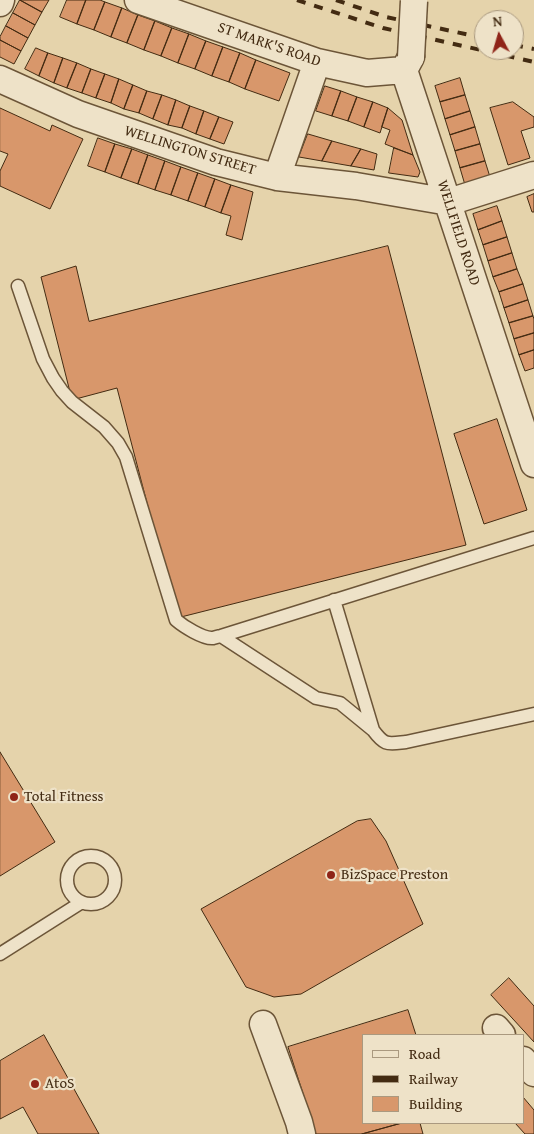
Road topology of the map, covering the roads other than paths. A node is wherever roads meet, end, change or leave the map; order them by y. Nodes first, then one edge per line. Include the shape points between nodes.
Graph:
1 (138, 0) edge
2 (414, 0) edge
3 (317, 62) junction
4 (408, 63) junction
5 (0, 79) edge
6 (534, 175) edge
7 (277, 177) junction
8 (449, 202) junction
9 (18, 286) dead end
10 (534, 464) edge
11 (534, 538) edge
12 (334, 600) junction
13 (221, 636) junction
14 (534, 714) edge
15 (373, 730) junction
16 (82, 902) dead end
17 (0, 954) edge
18 (263, 1024) dead end
19 (524, 1061) edge
20 (534, 1073) edge
21 (302, 1134) edge

1 - 3 street, ST MARK'S ROAD
2 - 4 street, WELLFIELD ROAD, bridge
3 - 4 street, ST MARK'S ROAD via 367,73
3 - 7 street
4 - 8 street, WELLFIELD ROAD
5 - 7 street, WELLINGTON STREET via 78,114 216,162
6 - 8 street
7 - 8 street, WELLINGTON STREET
8 - 10 street, WELLFIELD ROAD
9 - 13 lane via 43,359 53,378 72,402 118,442 126,457 176,620 207,638
11 - 12 lane
12 - 13 lane
12 - 15 lane
13 - 15 lane via 316,698 340,703
14 - 15 lane via 389,744 380,740
16 - 17 lane
18 - 21 street
19 - 20 street

